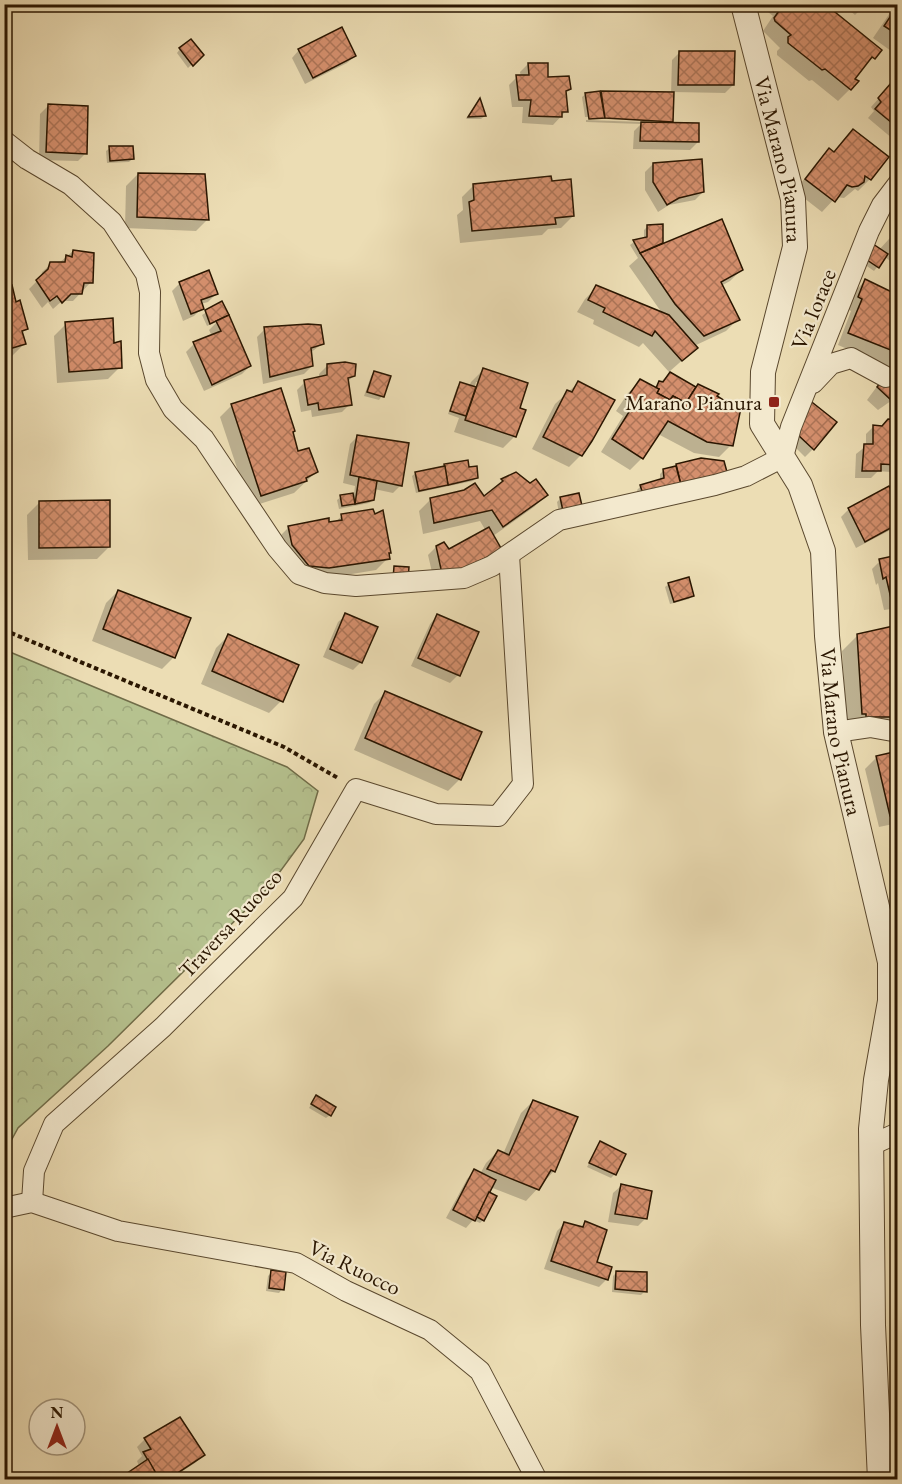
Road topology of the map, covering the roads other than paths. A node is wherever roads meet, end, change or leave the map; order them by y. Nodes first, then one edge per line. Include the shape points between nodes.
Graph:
1 (743, 4) edge
2 (4, 141) edge
3 (897, 184) edge
4 (886, 377) dead end
5 (806, 392) junction
6 (783, 457) junction
7 (509, 555) junction
8 (836, 732) junction
9 (897, 732) edge
10 (897, 1133) edge
11 (871, 1145) junction
12 (32, 1202) junction
13 (4, 1208) edge
14 (537, 1479) edge
15 (880, 1479) edge

1 - 6 street, Via Marano Pianura via 793,199 795,247 763,372 762,424
2 - 7 street via 71,185 112,222 146,274 150,292 149,353 156,380 173,409 204,439 277,548 299,574 325,583 356,586 464,578
3 - 5 street, Via Iorace via 869,231
4 - 5 street via 851,358 831,364
5 - 6 street, Via Iorace
6 - 7 street via 746,476 715,485 559,520
6 - 8 street, Via Marano Pianura via 800,484 823,551
7 - 12 street, Traversa Ruocco via 523,784 498,816 436,814 356,789 293,898 164,1027 54,1124 34,1171
8 - 9 street via 870,727
8 - 11 street, Via Marano Pianura via 890,962 890,1000 876,1080
10 - 11 street
11 - 15 street, Via Marano Pianura
12 - 13 street
12 - 14 street, Via Ruocco via 118,1231 296,1263 430,1330 480,1371

